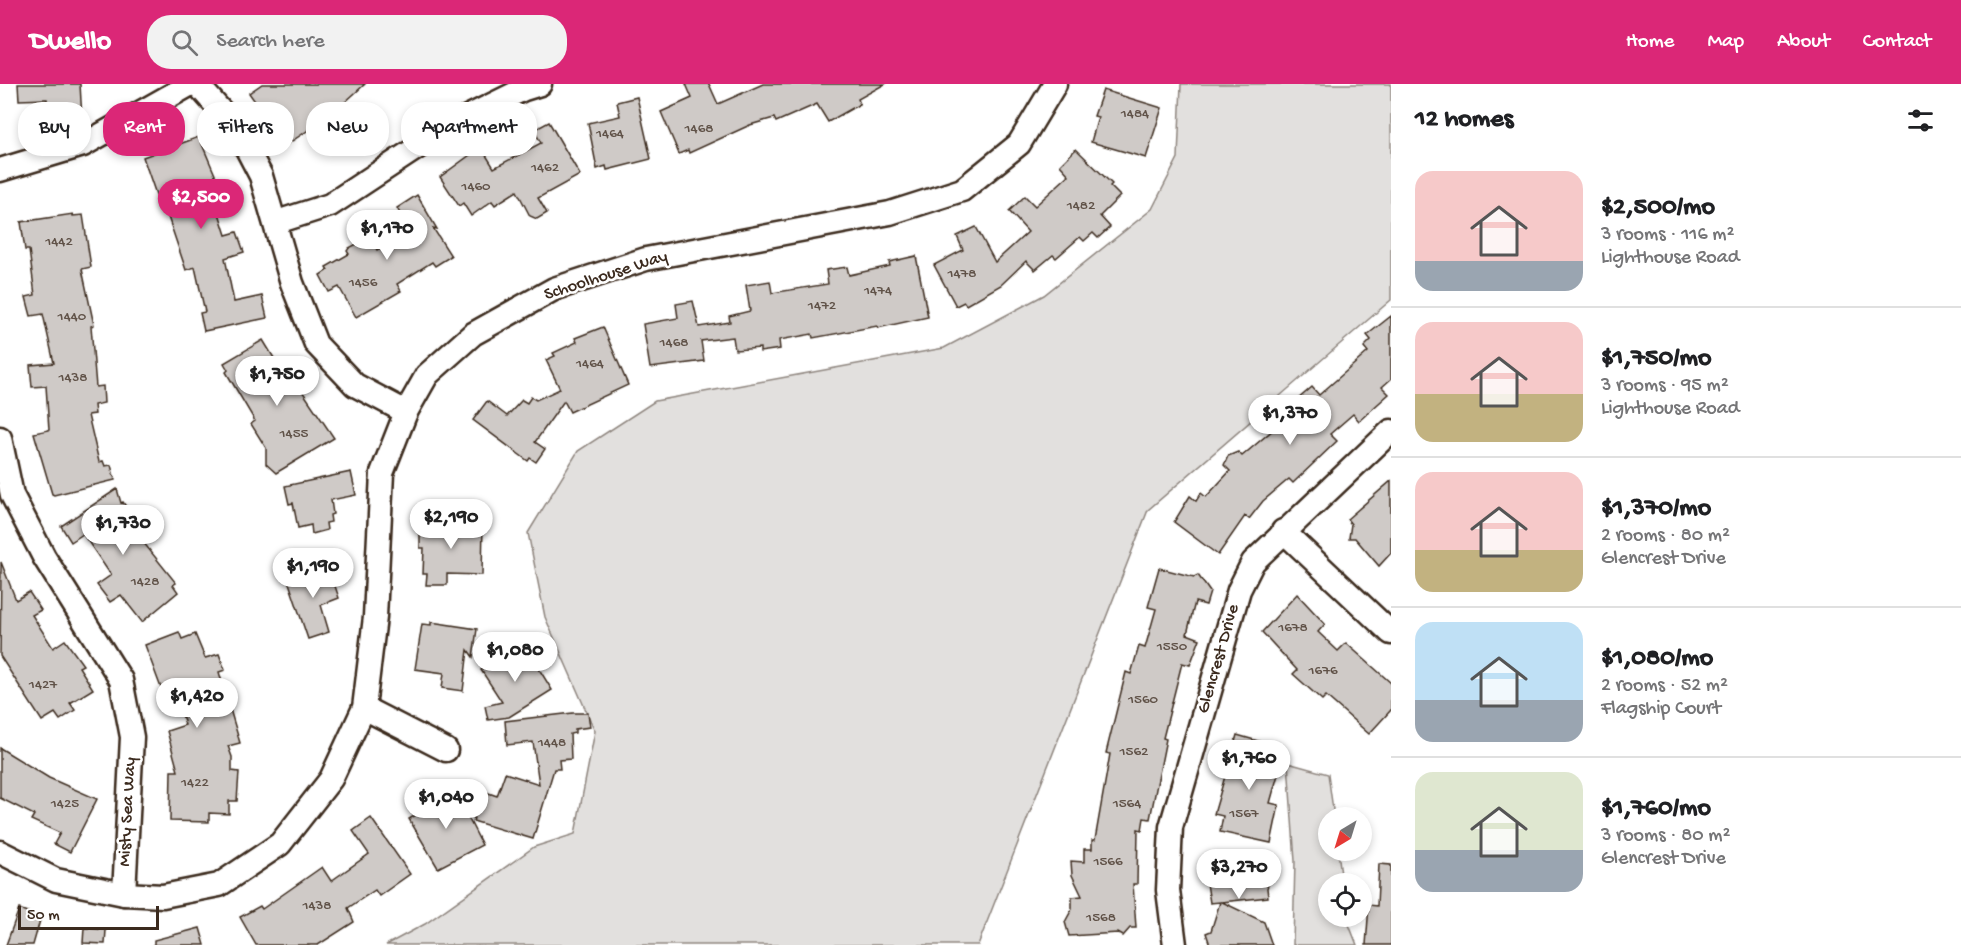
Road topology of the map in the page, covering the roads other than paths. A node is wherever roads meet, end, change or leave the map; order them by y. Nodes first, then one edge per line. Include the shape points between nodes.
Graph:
1 (191, 84) edge
2 (197, 84) edge
3 (540, 84) edge
4 (1055, 84) edge
5 (0, 170) edge
6 (277, 222) junction
7 (406, 412) junction
8 (1391, 431) edge
9 (0, 438) edge
10 (1282, 531) junction
11 (1391, 633) edge
12 (364, 708) junction
13 (446, 750) dead end
14 (0, 852) edge
15 (124, 894) junction
16 (1174, 945) edge

1 - 5 street via 83,145
2 - 6 street via 236,128 261,176
3 - 6 street via 524,88 453,124 330,205
4 - 7 street, Schoolhouse Way via 1018,144 962,190 890,213 646,259 554,289 473,334 427,375
6 - 7 street via 292,283 316,344 355,386
7 - 12 street, Schoolhouse Way via 382,473 375,617
8 - 10 street, Glencrest Drive
9 - 15 street, Misty Sea Way via 12,495 44,557 122,680 132,737
10 - 11 street
10 - 16 street, Glencrest Drive via 1253,562 1239,591 1171,827 1168,890
12 - 13 street
12 - 15 street, Schoolhouse Way via 331,779 280,844 219,885 163,896
14 - 15 street, Schoolhouse Way via 56,879

